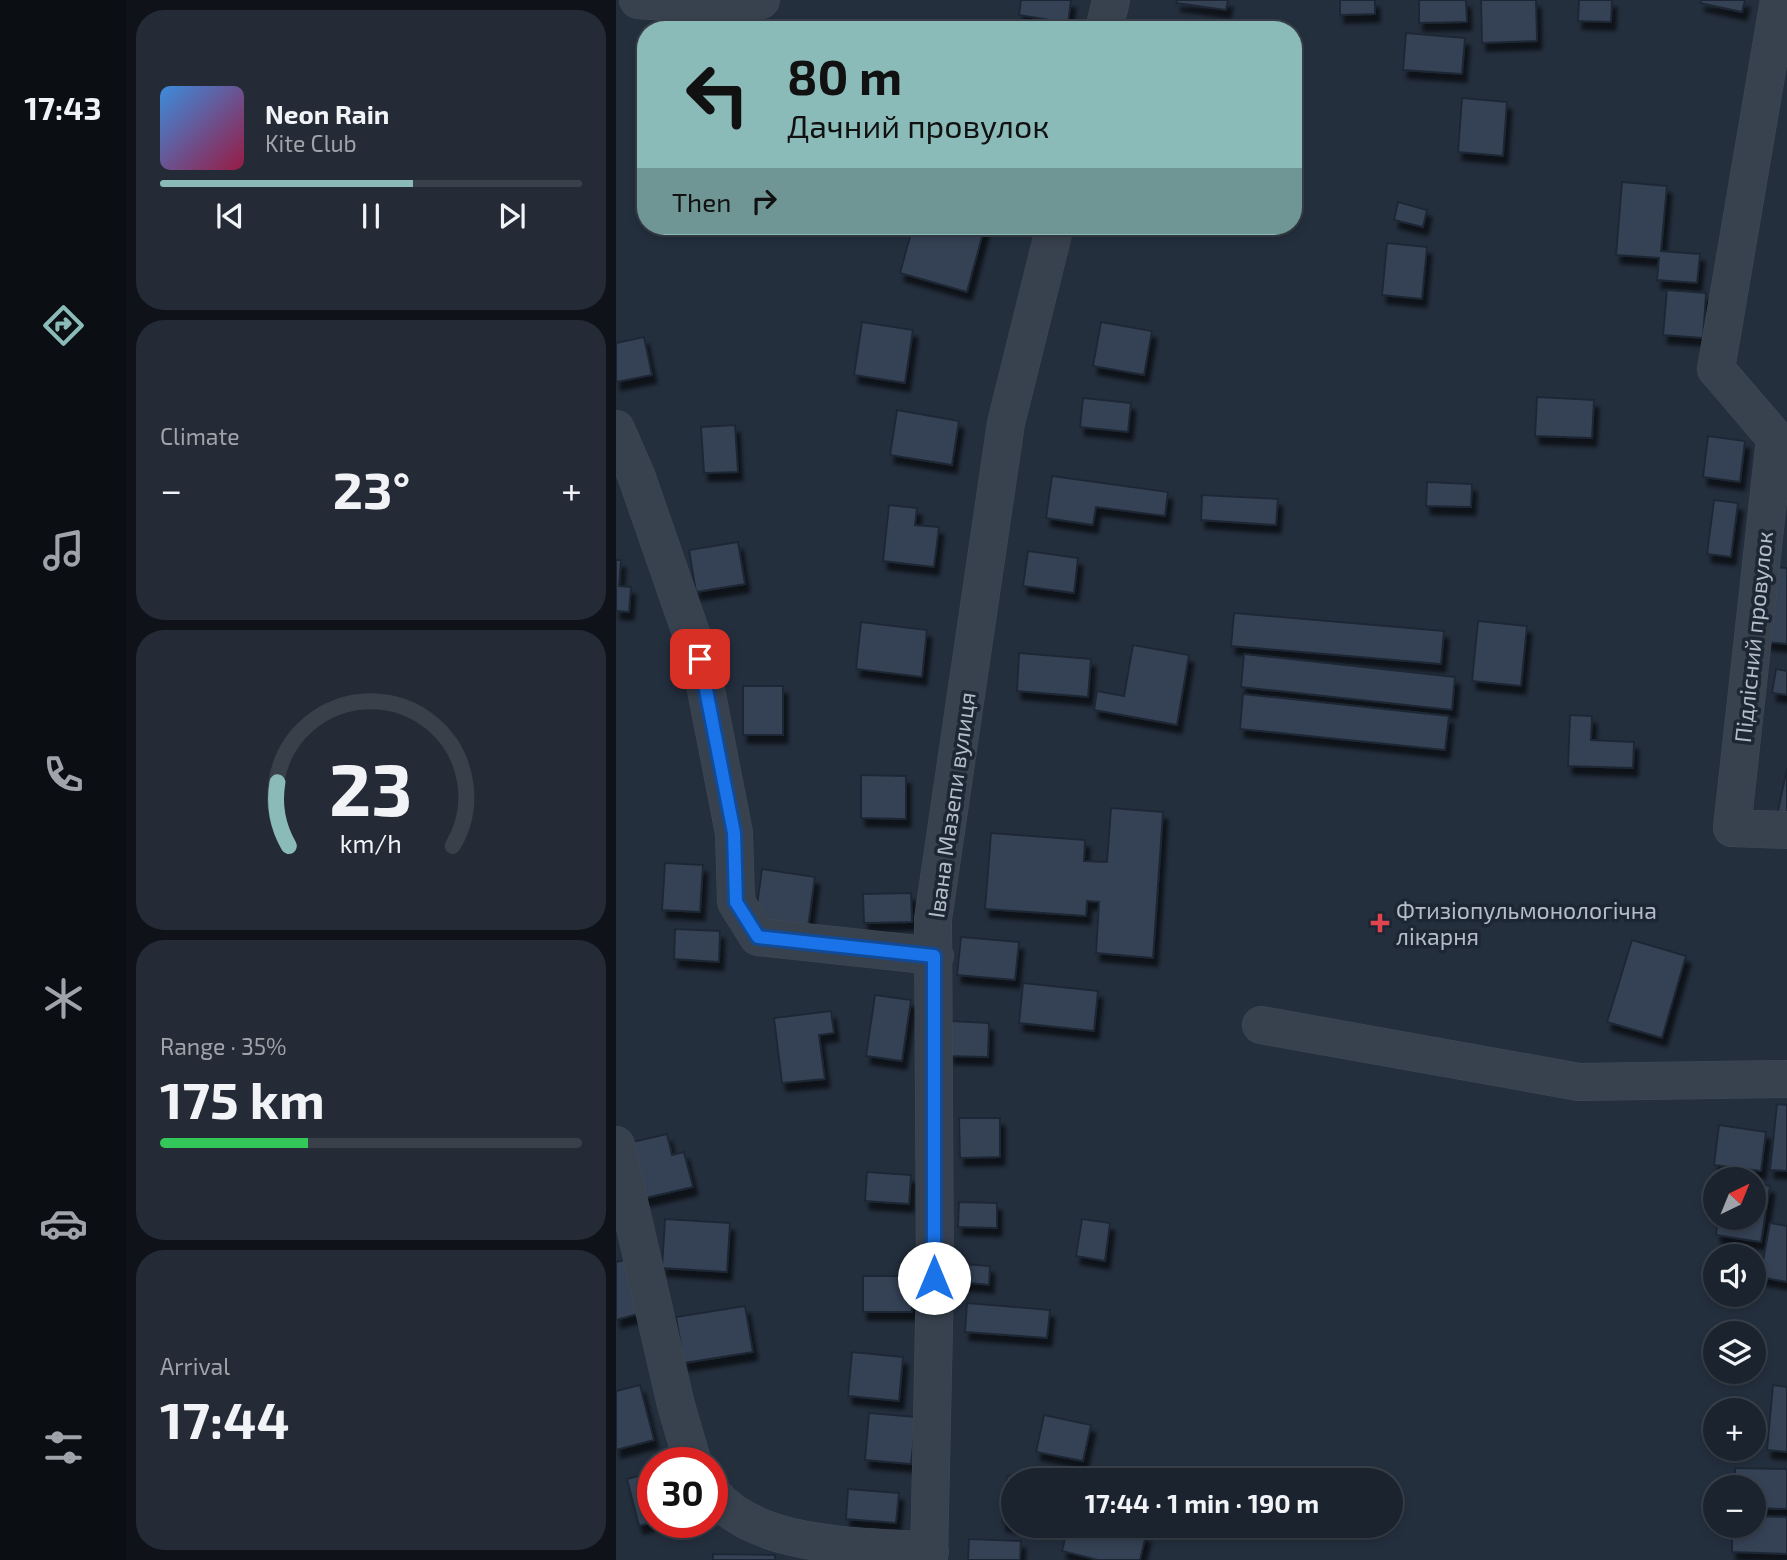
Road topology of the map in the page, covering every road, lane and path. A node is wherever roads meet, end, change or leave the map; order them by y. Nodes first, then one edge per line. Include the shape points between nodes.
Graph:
1 (638, 0) edge
2 (761, 0) edge
3 (1111, 0) edge
4 (1779, 0) edge
5 (1106, 21) edge
6 (1053, 235) edge
7 (616, 429) edge
8 (1781, 439) edge
9 (1787, 830) edge
10 (934, 956) junction
11 (1261, 1025) dead end
12 (1787, 1079) edge
13 (616, 1145) edge
14 (688, 1447) edge
15 (728, 1508) edge
16 (930, 1555) edge

1 - 2 street via 728,6
3 - 5 street
4 - 8 street, Підлісний провулок via 1716,369
6 - 10 street, Івана Мазепи вулиця via 1006,423 933,919
7 - 10 street via 700,659 734,833 736,902 758,937
8 - 9 street, Підлісний провулок via 1732,828
10 - 16 street, Івана Мазепи вулиця
11 - 12 street via 1579,1082
13 - 14 street
15 - 16 street via 796,1539

